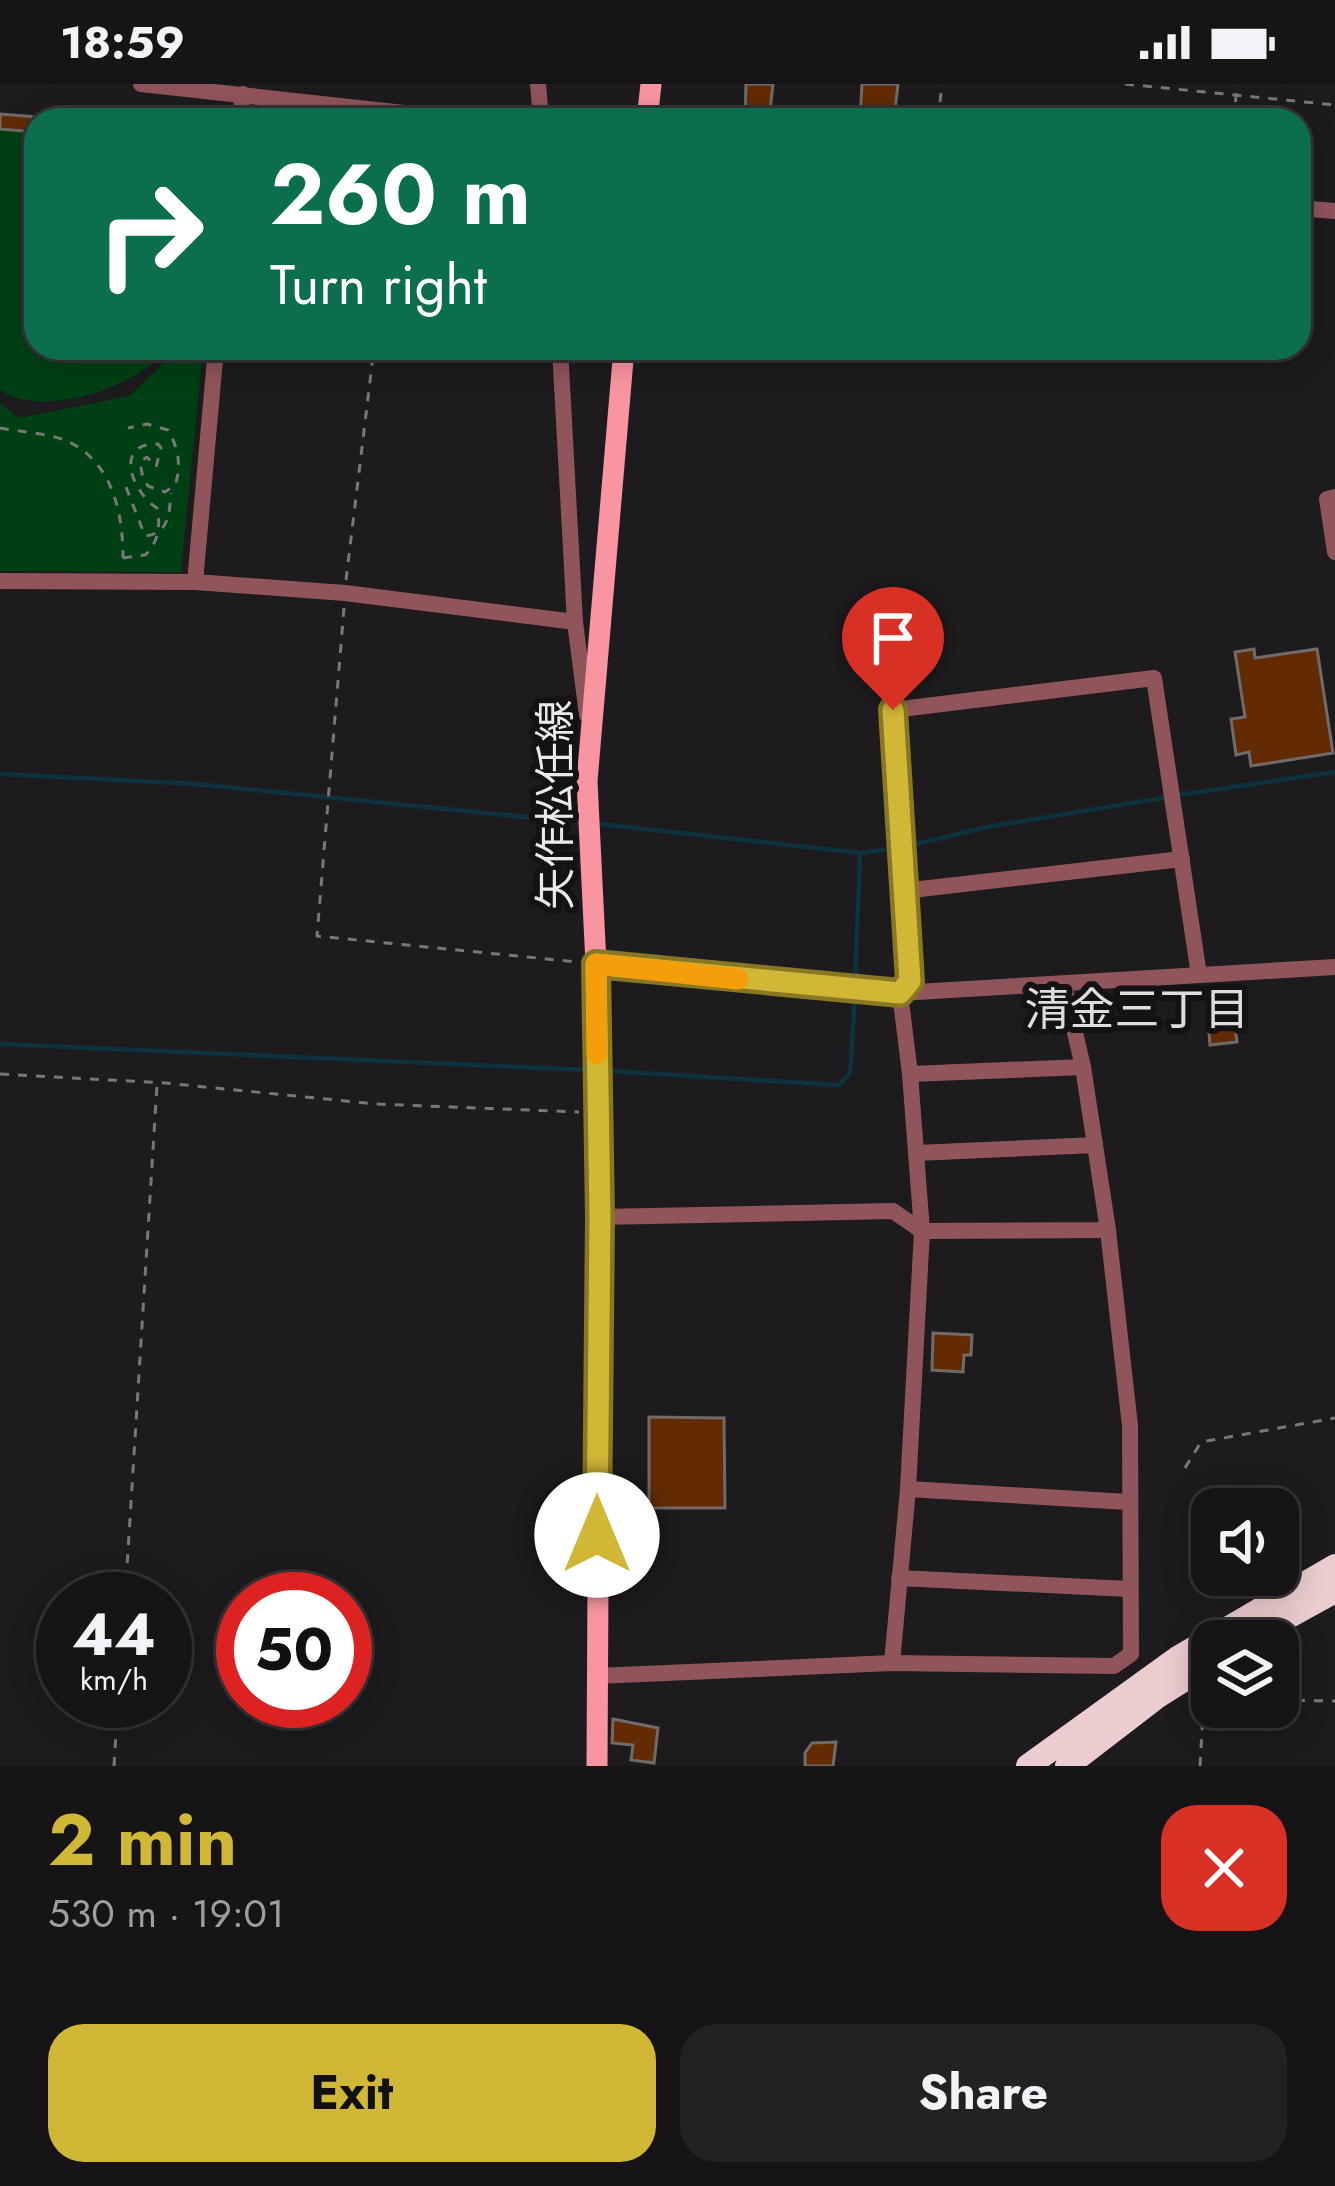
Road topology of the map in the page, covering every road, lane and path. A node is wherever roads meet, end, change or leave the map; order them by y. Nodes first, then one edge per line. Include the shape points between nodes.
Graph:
1 (141, 84) edge
2 (1125, 84) edge
3 (1237, 84) edge
4 (268, 90) edge
5 (243, 94) junction
6 (1236, 95) junction
7 (1335, 105) edge
8 (241, 108) edge
9 (318, 108) edge
10 (1235, 108) edge
11 (215, 360) edge
12 (373, 360) edge
13 (561, 360) edge
14 (623, 360) edge
15 (0, 428) edge
16 (128, 428) dead end
17 (125, 487) dead end
18 (172, 488) junction
19 (1335, 497) edge
20 (158, 533) junction
21 (1335, 552) edge
22 (124, 558) junction
23 (124, 566) dead end
24 (0, 581) edge
25 (195, 582) junction
26 (345, 593) junction
27 (575, 622) junction
28 (589, 729) junction
29 (1181, 859) junction
30 (903, 891) junction
31 (596, 964) junction
32 (1335, 967) edge
33 (1199, 975) junction
34 (1064, 985) junction
35 (892, 992) junction
36 (1083, 1067) junction
37 (0, 1074) edge
38 (910, 1074) junction
39 (157, 1083) junction
40 (598, 1113) junction
41 (1095, 1145) junction
42 (916, 1153) junction
43 (600, 1217) junction
44 (1108, 1230) junction
45 (922, 1231) junction
46 (1335, 1418) edge
47 (1185, 1468) dead end
48 (908, 1489) junction
49 (1128, 1502) junction
50 (1335, 1566) edge
51 (127, 1572) edge
52 (898, 1578) junction
53 (1130, 1588) junction
54 (1335, 1592) edge
55 (1283, 1620) edge
56 (892, 1663) junction
57 (1191, 1675) edge
58 (597, 1676) junction
59 (1299, 1700) edge
60 (1335, 1701) edge
61 (116, 1728) edge
62 (1202, 1728) edge
63 (114, 1766) edge
64 (597, 1766) edge
65 (1028, 1766) edge
66 (1067, 1766) edge
67 (1200, 1766) edge

1 - 5 street
2 - 6 path
3 - 6 path
4 - 5 street
4 - 9 street
5 - 8 street
6 - 7 path
6 - 10 path
11 - 25 street
12 - 26 path
13 - 27 street
14 - 28 main road, 矢作松任線
15 - 22 path via 67,441 90,457 118,502
16 - 18 path via 168,430 178,448
17 - 20 path via 141,533
18 - 20 path
18 - 20 path via 143,479 140,462 147,457 156,466 158,444 131,453 134,482 157,508
19 - 21 street via 1327,499
20 - 22 path via 145,556
22 - 23 path
24 - 25 street
25 - 26 street
26 - 27 street
26 - 31 path via 317,936
27 - 28 street
28 - 31 main road, 矢作松任線
29 - 30 street
29 - 30 street via 1154,678 893,710
29 - 33 street
30 - 35 street via 910,981
31 - 35 street
31 - 40 main road, 矢作松任線
32 - 33 street
33 - 34 street
34 - 35 street
34 - 36 street
35 - 38 street
36 - 38 street
36 - 41 street
37 - 39 path
38 - 42 street
39 - 40 path via 376,1104
39 - 51 path
40 - 43 main road, 矢作松任線
41 - 42 street
41 - 44 street
42 - 45 street
43 - 45 street via 893,1211
43 - 58 main road, 矢作松任線
44 - 45 street
44 - 49 street via 1130,1426
45 - 48 street
46 - 47 path via 1201,1442
48 - 49 street
48 - 52 street
49 - 53 street
50 - 65 highway via 1179,1657
52 - 53 street
52 - 56 street
53 - 56 street via 1131,1654 1114,1666
54 - 55 highway
56 - 58 street
57 - 66 highway
58 - 64 main road, 矢作松任線
59 - 60 path
61 - 63 path
62 - 67 path

